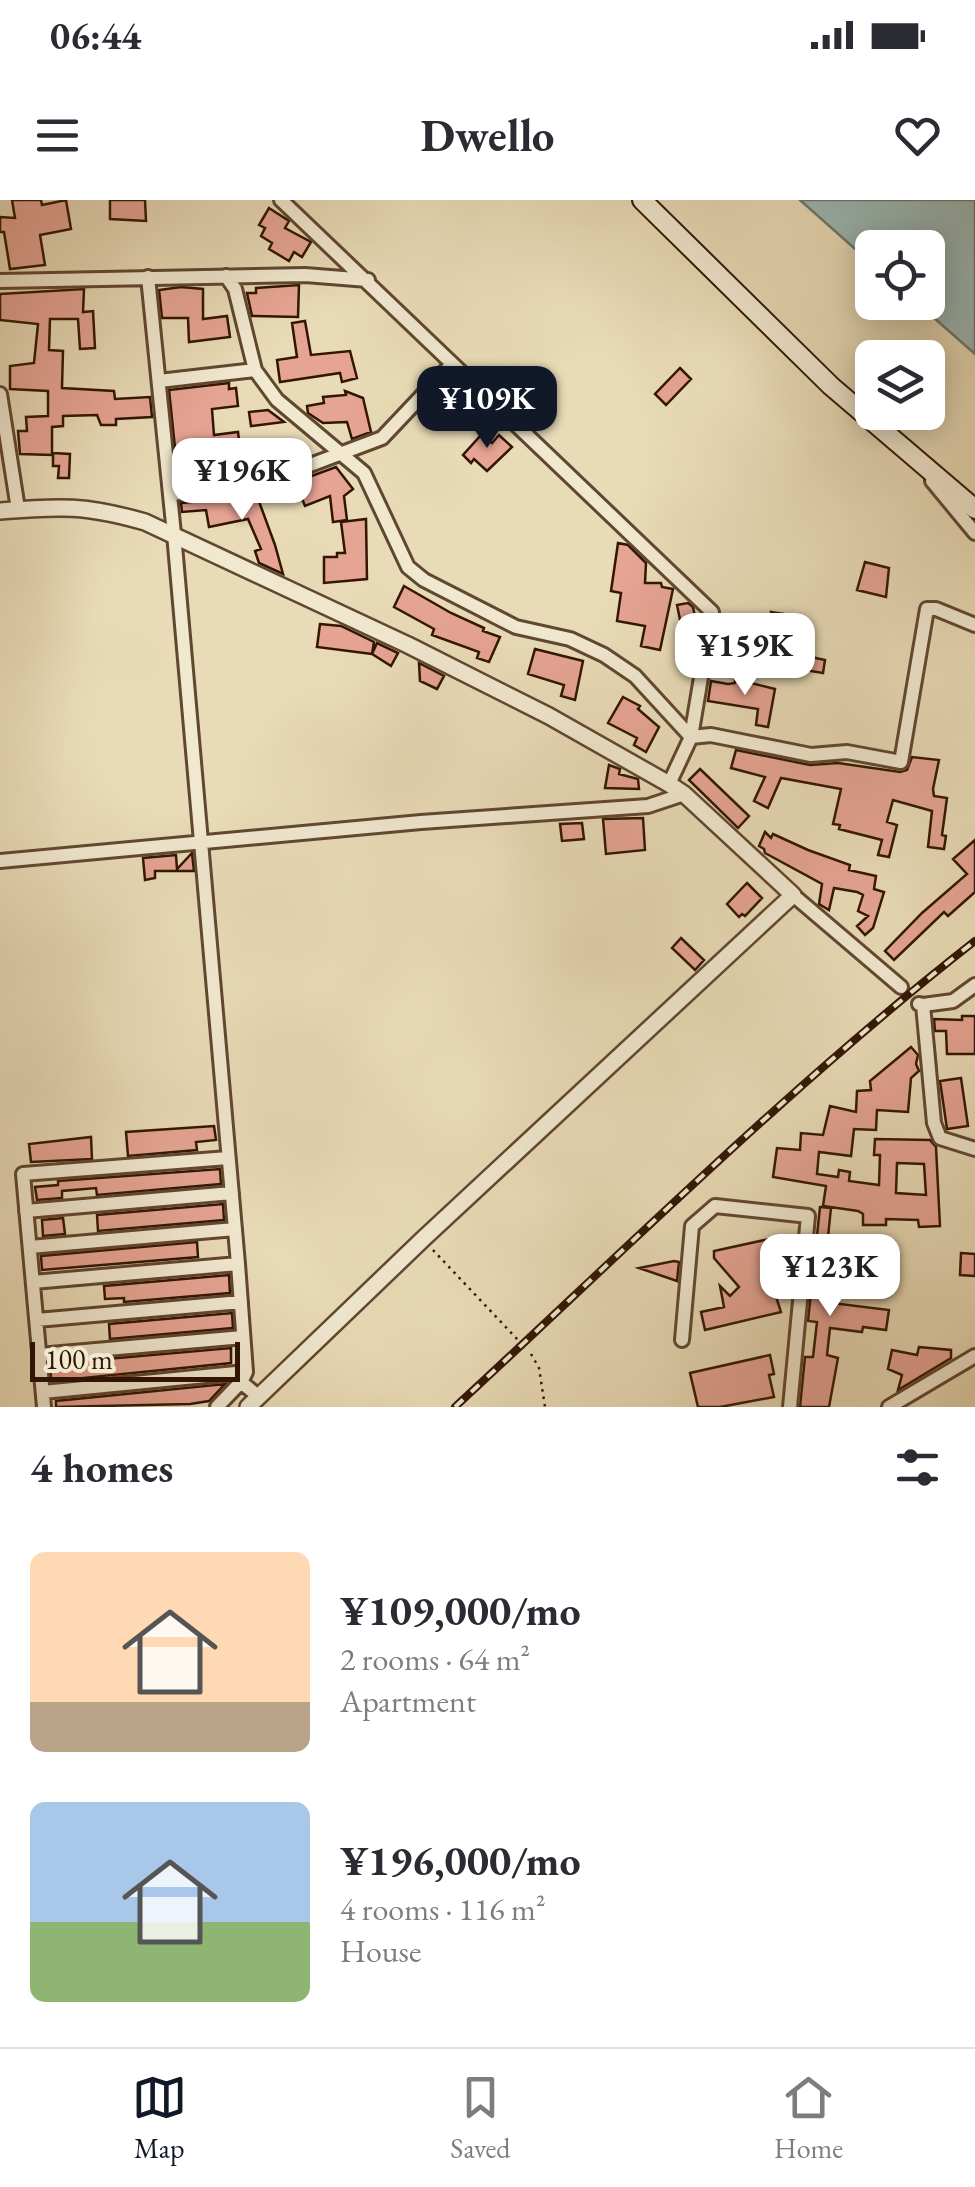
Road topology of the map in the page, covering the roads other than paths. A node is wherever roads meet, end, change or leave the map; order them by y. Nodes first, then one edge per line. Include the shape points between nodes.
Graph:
1 (282, 200) edge
2 (642, 200) edge
3 (226, 276) junction
4 (148, 277) junction
5 (0, 280) edge
6 (368, 280) junction
7 (452, 364) junction
8 (255, 370) junction
9 (158, 381) junction
10 (0, 394) edge
11 (902, 444) junction
12 (342, 454) junction
13 (170, 494) junction
14 (18, 509) junction
15 (975, 509) edge
16 (0, 511) edge
17 (975, 533) edge
18 (174, 534) junction
19 (975, 626) edge
20 (691, 737) junction
21 (669, 784) junction
22 (684, 794) junction
23 (201, 844) junction
24 (0, 861) edge
25 (793, 895) junction
26 (975, 985) edge
27 (900, 987) dead end
28 (975, 1149) edge
29 (228, 1158) junction
30 (232, 1193) junction
31 (26, 1211) junction
32 (235, 1230) junction
33 (30, 1247) junction
34 (238, 1264) junction
35 (33, 1282) junction
36 (241, 1302) junction
37 (36, 1320) junction
38 (244, 1337) junction
39 (682, 1340) dead end
40 (40, 1355) junction
41 (975, 1356) edge
42 (244, 1377) junction
43 (42, 1392) junction
44 (253, 1402) edge
45 (44, 1407) edge
46 (217, 1407) edge
47 (790, 1407) edge
48 (889, 1407) edge

1 - 6 street
2 - 11 main road via 831,386
3 - 4 street
3 - 6 street
3 - 8 street via 236,289
4 - 5 street
4 - 9 street
6 - 7 street
7 - 12 street via 382,438
7 - 20 street via 712,612
8 - 9 street
8 - 12 street via 277,400
9 - 13 street
10 - 14 street
11 - 15 main road
11 - 17 street
12 - 13 street via 249,488
12 - 20 street via 364,473 408,567 424,580 516,627 604,655 635,676
13 - 18 street
14 - 16 street
14 - 18 street via 102,509
18 - 21 street via 532,707
18 - 23 street
19 - 20 street via 927,609 901,762
20 - 21 street
21 - 22 street
22 - 23 street via 648,806
22 - 25 street
23 - 24 street
23 - 29 street
25 - 27 street
25 - 44 street
26 - 28 street via 953,1001 921,1004 934,1123 940,1138
29 - 30 street
29 - 31 street via 23,1174
30 - 31 street
30 - 32 street
31 - 33 street
32 - 33 street
32 - 34 street
33 - 35 street
34 - 35 street
34 - 36 street
35 - 37 street
36 - 37 street
36 - 38 street
37 - 40 street
38 - 40 street
38 - 42 street
39 - 47 street via 692,1226 715,1206 808,1216
40 - 43 street
41 - 48 street
42 - 43 street
42 - 44 street
42 - 46 street
43 - 45 street

